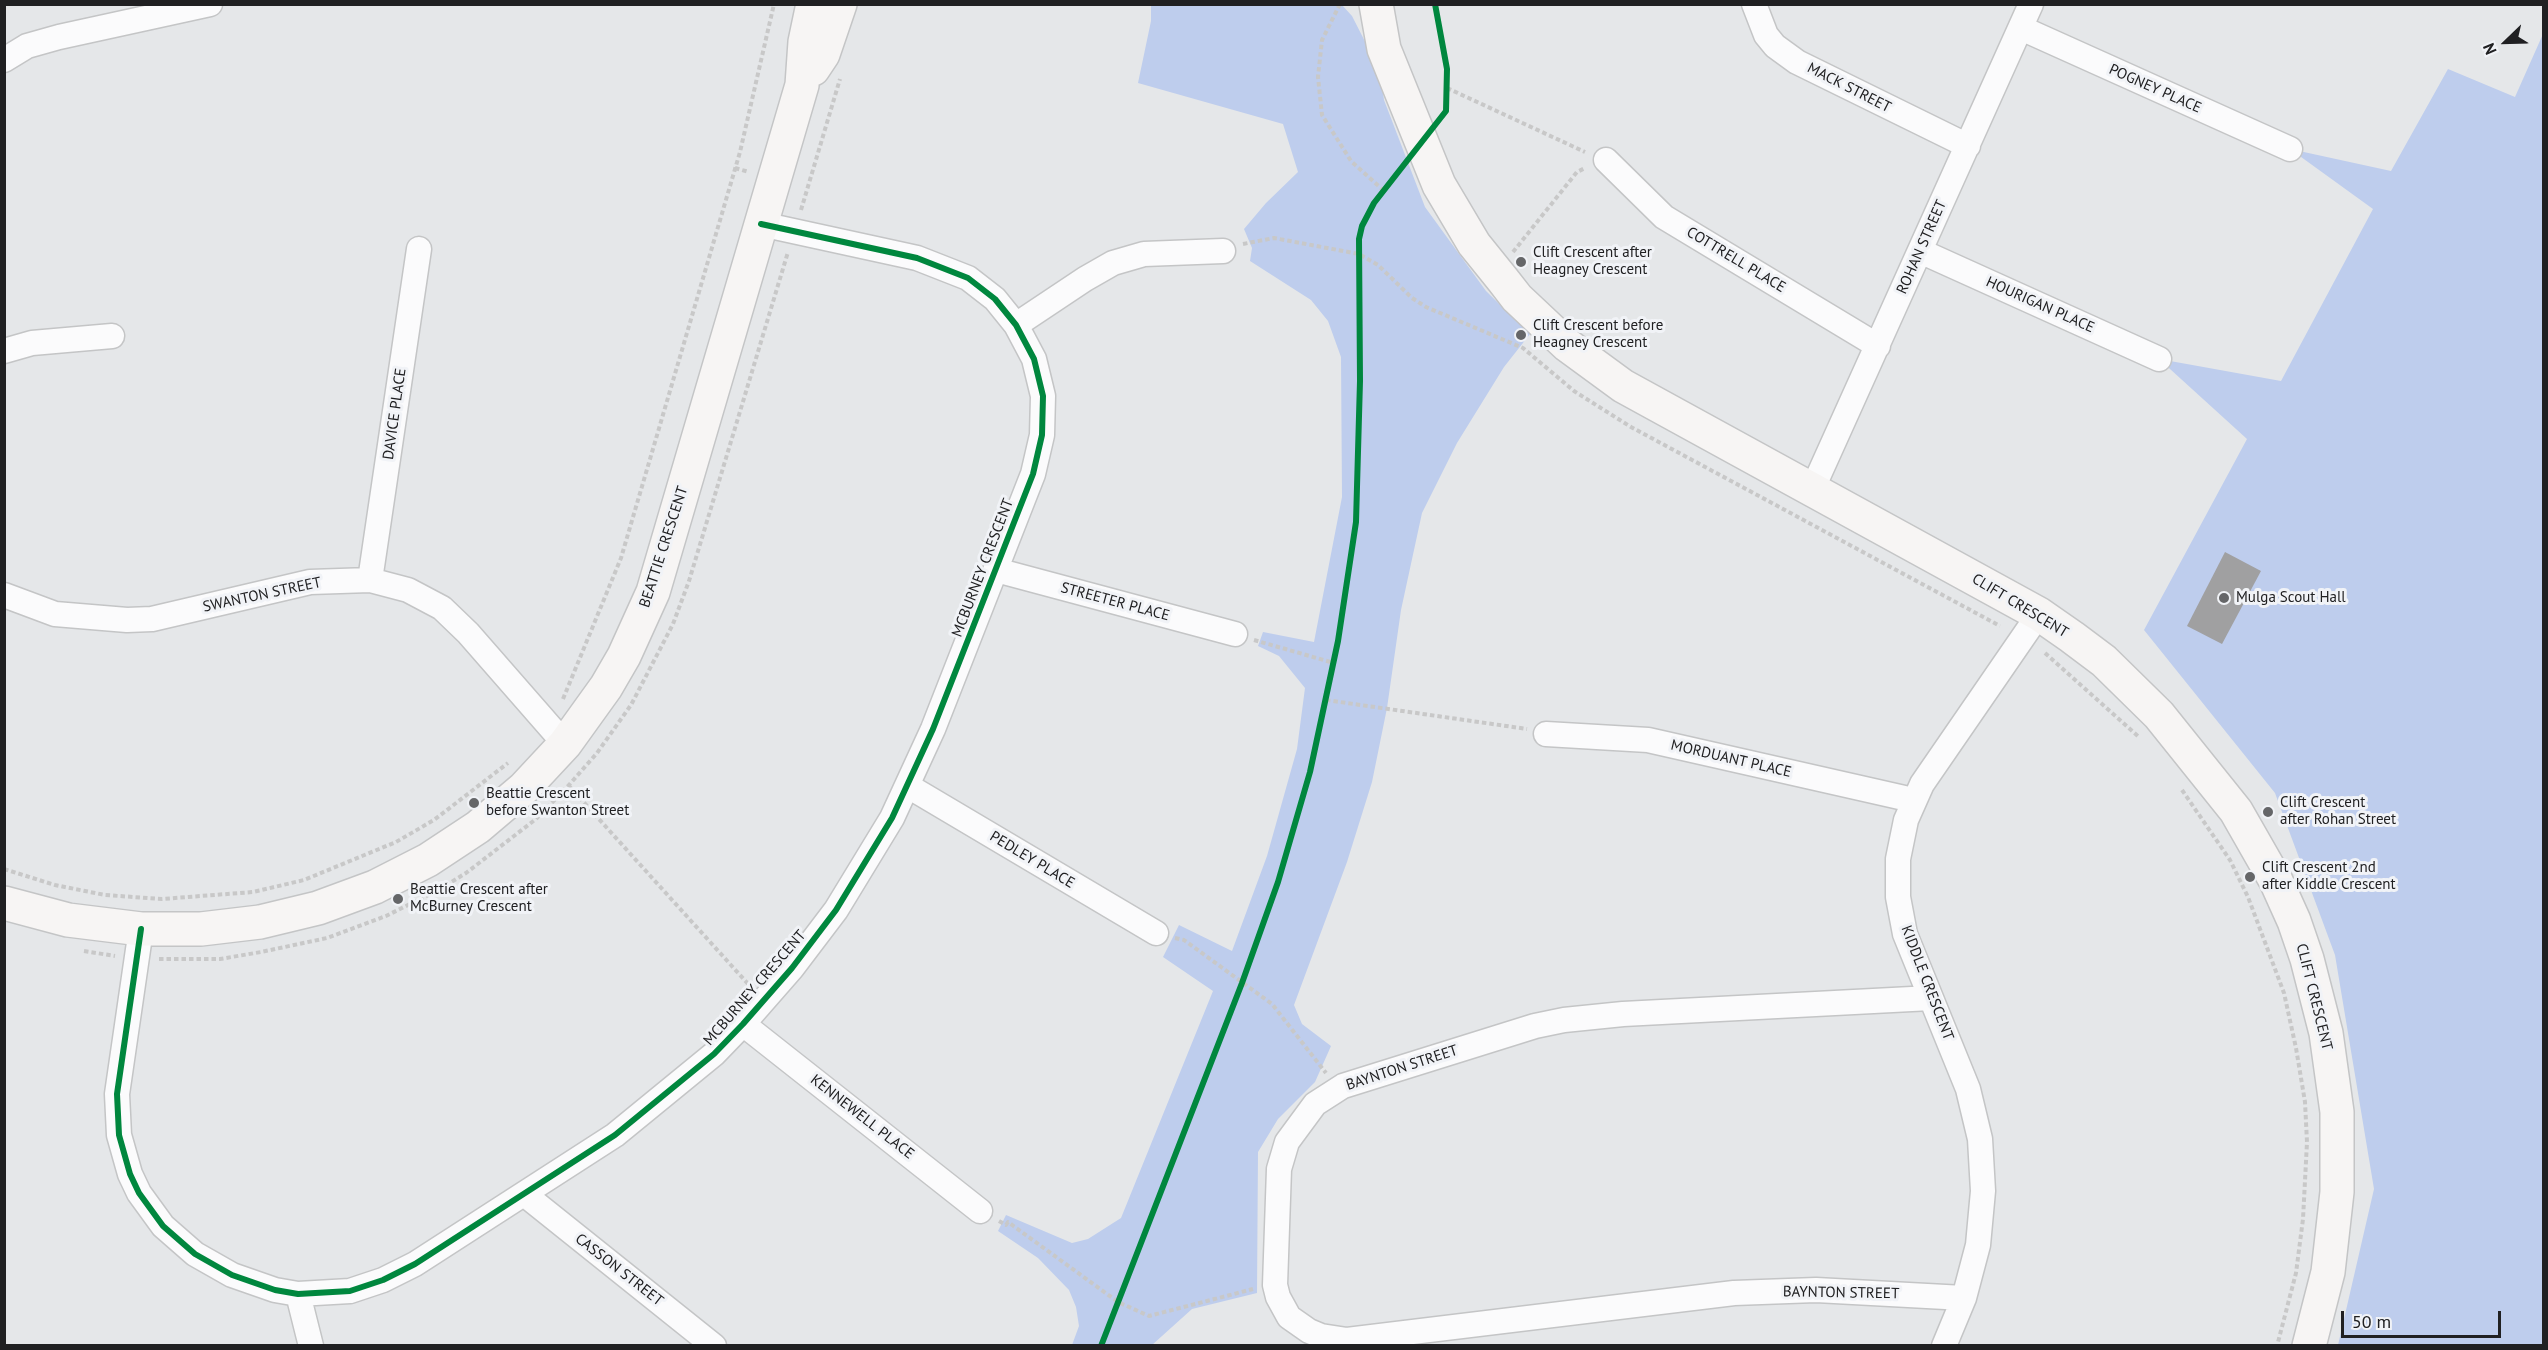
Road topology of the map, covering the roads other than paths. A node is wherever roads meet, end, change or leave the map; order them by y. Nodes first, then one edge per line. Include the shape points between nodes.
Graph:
1 (210, 4) edge
2 (813, 4) edge
3 (840, 4) edge
4 (1754, 4) edge
5 (2031, 4) edge
6 (1380, 6) edge
7 (2021, 28) junction
8 (4, 60) edge
9 (802, 85) junction
10 (1968, 146) junction
11 (2290, 149) dead end
12 (1606, 160) road end
13 (761, 224) junction
14 (419, 249) dead end
15 (1223, 251) dead end
16 (1920, 252) junction
17 (1016, 325) junction
18 (112, 336) dead end
19 (1878, 346) junction
20 (4, 351) edge
21 (2159, 360) dead end
22 (1812, 490) junction
23 (996, 570) junction
24 (370, 580) junction
25 (4, 595) edge
26 (2039, 614) junction
27 (1235, 634) road end
28 (1546, 734) road end
29 (554, 744) junction
30 (908, 786) junction
31 (1913, 800) junction
32 (4, 903) edge
33 (141, 929) junction
34 (1156, 933) road end
35 (1931, 998) junction
36 (744, 1024) junction
37 (524, 1194) junction
38 (980, 1211) road end
39 (298, 1294) junction
40 (1964, 1298) junction
41 (311, 1346) edge
42 (714, 1346) edge
43 (1944, 1346) edge
44 (2309, 1346) edge

1 - 8 street via 59,37 27,46
2 - 9 street, BEATTIE CRESCENT
3 - 9 street, BEATTIE CRESCENT via 823,54
4 - 10 street, MACK STREET via 1766,35 1797,62
5 - 7 street, ROHAN STREET
6 - 22 street, CLIFT CRESCENT via 1384,49 1439,185 1474,244 1517,297 1567,345 1623,386
7 - 10 street, ROHAN STREET
7 - 11 street, POGNEY PLACE
9 - 13 street, BEATTIE CRESCENT
10 - 16 street, ROHAN STREET
12 - 19 street, COTTRELL PLACE via 1664,218
13 - 17 street, MCBURNEY CRESCENT via 917,258 952,270 995,299
13 - 29 street, BEATTIE CRESCENT via 653,592 606,687
14 - 24 street, DAVICE PLACE
15 - 17 street via 1144,254 1113,263
16 - 19 street, ROHAN STREET
16 - 21 street, HOURIGAN PLACE
17 - 23 street, MCBURNEY CRESCENT via 1034,359 1043,396 1042,435 1033,474
18 - 20 street via 32,343
19 - 22 street, ROHAN STREET
22 - 26 street, CLIFT CRESCENT
23 - 27 street, STREETER PLACE
23 - 30 street, MCBURNEY CRESCENT
24 - 25 street, SWANTON STREET via 310,582 152,619 127,621 55,614
24 - 29 street, SWANTON STREET via 408,590 442,608 468,633
26 - 31 street, KIDDLE CRESCENT
26 - 44 street, CLIFT CRESCENT via 2104,661 2192,754 2246,826 2294,921 2326,1033 2337,1112 2337,1192 2331,1249
28 - 31 street, MORDUANT PLACE via 1648,740
29 - 33 street, BEATTIE CRESCENT via 524,788 478,827 428,860 375,887 318,908 260,922 201,929
30 - 34 street, PEDLEY PLACE
30 - 36 street, MCBURNEY CRESCENT via 836,910
31 - 35 street, KIDDLE CRESCENT via 1898,859 1898,897 1905,934
32 - 33 street, BEATTIE CRESCENT via 68,920
33 - 39 street, MCBURNEY CRESCENT via 117,1094 119,1135 130,1174 163,1226 195,1254 232,1275
35 - 40 street, KIDDLE CRESCENT via 1968,1089 1980,1139 1982,1202 1978,1245
35 - 40 street, BAYNTON STREET via 1564,1020 1343,1086 1315,1104 1287,1142 1279,1169 1275,1285 1289,1317 1321,1336 1347,1340 1734,1293 1816,1290
36 - 37 street, MCBURNEY CRESCENT via 649,1109
36 - 38 street, KENNEWELL PLACE
37 - 39 street, MCBURNEY CRESCENT via 415,1264 383,1280 350,1291
37 - 42 street, CASSON STREET
39 - 41 street
40 - 43 street, KIDDLE CRESCENT

